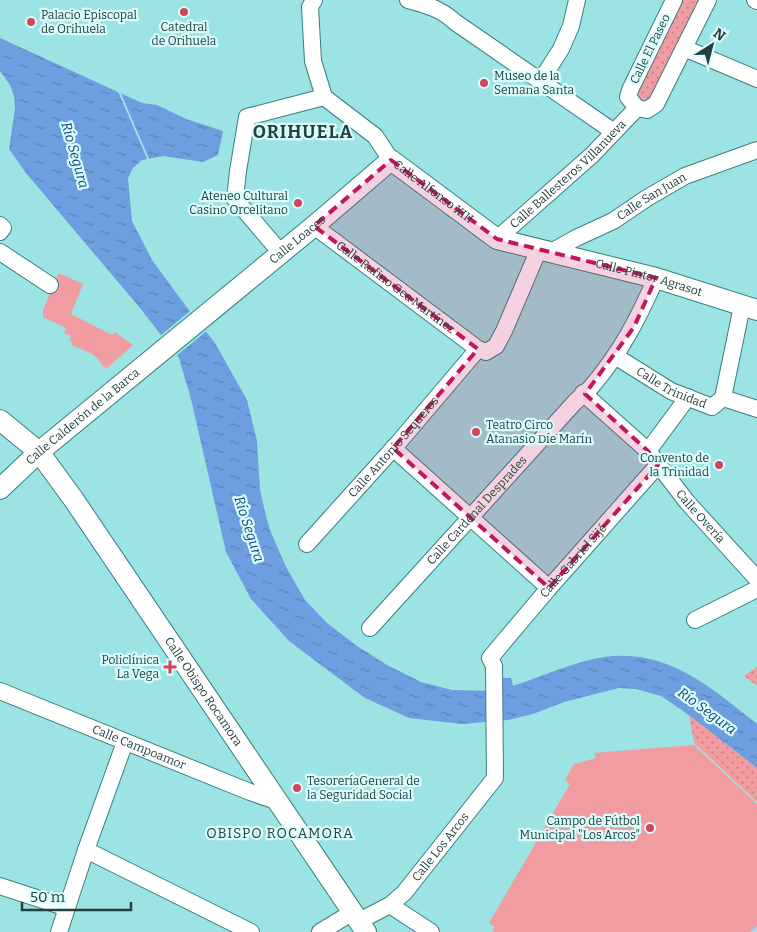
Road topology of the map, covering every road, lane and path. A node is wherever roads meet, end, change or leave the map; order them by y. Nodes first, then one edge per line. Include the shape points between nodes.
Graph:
1 (314, 0) edge
2 (408, 0) edge
3 (578, 0) edge
4 (674, 0) edge
5 (708, 0) edge
6 (448, 7) edge
7 (684, 48) junction
8 (757, 79) edge
9 (543, 83) junction
10 (324, 97) junction
11 (637, 108) junction
12 (614, 132) junction
13 (757, 150) edge
14 (390, 160) junction
15 (0, 225) edge
16 (314, 226) junction
17 (0, 232) edge
18 (497, 239) junction
19 (545, 250) junction
20 (0, 252) edge
21 (281, 253) junction
22 (656, 278) junction
23 (50, 286) dead end
24 (750, 308) edge
25 (168, 346) joint
26 (478, 348) junction
27 (615, 356) junction
28 (583, 393) junction
29 (688, 398) junction
30 (723, 398) junction
31 (757, 409) edge
32 (0, 420) edge
33 (393, 448) junction
34 (648, 451) junction
35 (39, 452) junction
36 (658, 465) junction
37 (0, 489) edge
38 (470, 518) junction
39 (307, 544) dead end
40 (757, 579) edge
41 (549, 588) junction
42 (757, 589) edge
43 (695, 620) dead end
44 (370, 628) dead end
45 (490, 658) joint
46 (0, 691) edge
47 (125, 742) junction
48 (279, 802) junction
49 (86, 850) junction
50 (0, 886) edge
51 (390, 905) junction
52 (68, 908) junction
53 (359, 921) edge
54 (62, 931) edge
55 (250, 932) edge
56 (320, 932) edge
57 (431, 932) edge

1 - 10 street via 310,7 313,61
2 - 6 street
3 - 9 street via 571,26
4 - 11 street, Calle El Paseo via 630,90 628,97
5 - 7 street
6 - 9 street via 455,22
7 - 8 street
7 - 11 street via 656,104 647,110
9 - 12 street
10 - 14 street, Calle Alfonso XIII via 375,136
10 - 21 street via 247,117 235,199
11 - 12 street, Calle Ballesteros Villanueva
12 - 18 street, Calle Ballesteros Villanueva
13 - 19 street, Calle San Juan via 685,176 613,221
14 - 16 street, Calle Loaces
14 - 18 street, Calle Alfonso XIII
15 - 17 street via 3,228
16 - 21 street, Calle Loaces
16 - 26 street, Calle Rufino Gea Martínez
18 - 19 street, Calle Alfonso XIII
19 - 22 street, Calle Pintor Agrasot
19 - 26 street via 529,273 496,346 486,352
20 - 23 street
21 - 25 street, Calle Loaces
22 - 24 street, Calle Pintor Agrasot
22 - 27 street, Calle Cardenal Desprades via 634,327
24 - 30 street
25 - 35 street, Calle Calderón de la Barca
26 - 33 street, Calle Antonio Sequeros
27 - 28 street, Calle Cardenal Desprades
27 - 29 street, Calle Trinidad
28 - 34 street, Calle Overía
28 - 38 street, Calle Cardenal Desprades
29 - 30 street, Calle Trinidad via 712,407
29 - 34 street
30 - 31 street, Calle Trinidad
32 - 35 street, Calle Obispo Rocamora
33 - 38 street
33 - 39 street, Calle Antonio Sequeros
34 - 36 street, Calle Overía
35 - 37 street, Calle Calderón de la Barca
35 - 48 street, Calle Obispo Rocamora
36 - 40 street, Calle Overía
36 - 41 street, Calle Gabriel Sijé
38 - 41 street
38 - 44 street, Calle Cardenal Desprades
41 - 45 street, Calle Gabriel Sijé
42 - 43 street
45 - 51 street, Calle Los Arcos via 494,666 495,778 404,893
46 - 47 street, Calle Campoamor
47 - 48 street, Calle Campoamor
47 - 49 street
48 - 53 street, Calle Obispo Rocamora
49 - 52 street
49 - 55 street
50 - 52 street
51 - 53 street, Calle Los Arcos
51 - 57 street
52 - 54 street
53 - 56 street, Calle Los Arcos

